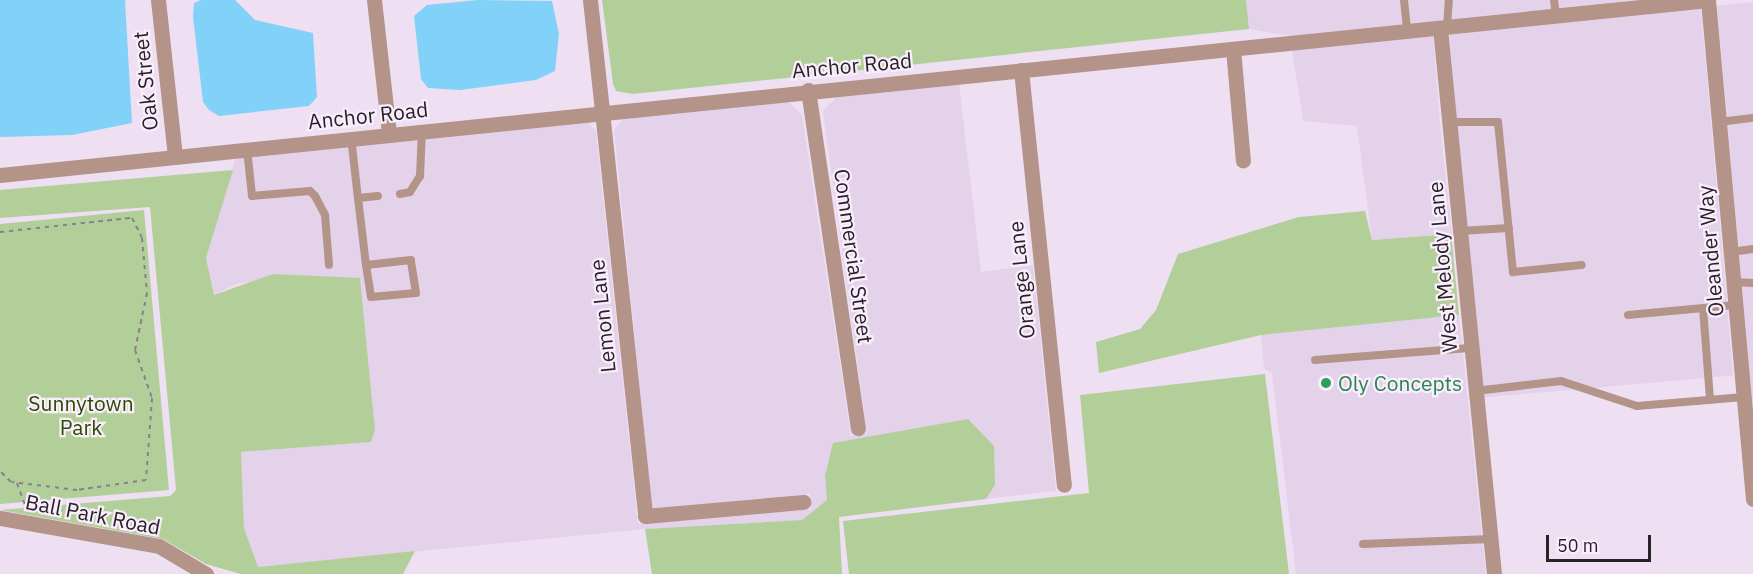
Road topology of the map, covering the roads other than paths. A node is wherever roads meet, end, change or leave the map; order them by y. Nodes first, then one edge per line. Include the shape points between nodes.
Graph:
1 (158, 0) edge
2 (374, 0) edge
3 (590, 0) edge
4 (1404, 0) edge
5 (1449, 0) edge
6 (1708, 0) edge
7 (1665, 2) edge
8 (1555, 8) edge
9 (1443, 27) junction
10 (1407, 31) junction
11 (1233, 49) junction
12 (1020, 70) junction
13 (808, 90) junction
14 (602, 111) junction
15 (1753, 118) edge
16 (1448, 122) junction
17 (1719, 122) junction
18 (422, 130) junction
19 (389, 133) junction
20 (351, 137) junction
21 (247, 149) junction
22 (175, 157) junction
23 (1243, 161) dead end
24 (0, 175) edge
25 (399, 194) dead end
26 (378, 196) dead end
27 (358, 198) junction
28 (1509, 228) junction
29 (1460, 231) junction
30 (1753, 249) edge
31 (1731, 252) junction
32 (329, 265) dead end
33 (366, 265) junction
34 (1582, 265) dead end
35 (1734, 282) junction
36 (1753, 283) edge
37 (1736, 305) junction
38 (1703, 308) junction
39 (1628, 315) dead end
40 (1470, 348) junction
41 (1315, 360) dead end
42 (1475, 391) junction
43 (1710, 399) junction
44 (1747, 404) edge
45 (858, 428) dead end
46 (1750, 436) edge
47 (1064, 485) dead end
48 (1753, 499) edge
49 (803, 502) dead end
50 (0, 518) edge
51 (1491, 539) junction
52 (1363, 544) dead end
53 (206, 574) edge
54 (1494, 574) edge

1 - 22 street, Oak Street
2 - 19 street
3 - 14 street, Lemon Lane
4 - 10 lane
5 - 9 lane
6 - 7 street, Anchor Road
6 - 17 street, Oleander Way
7 - 8 street, Anchor Road
8 - 9 street, Anchor Road
9 - 10 street, Anchor Road
9 - 16 street, West Melody Lane
10 - 11 street, Anchor Road
11 - 12 street, Anchor Road
11 - 23 street
12 - 13 street, Anchor Road
12 - 47 street, Orange Lane
13 - 14 street, Anchor Road
13 - 45 street, Commercial Street
14 - 18 street, Anchor Road
14 - 49 street, Lemon Lane via 645,516
15 - 17 lane
16 - 28 lane via 1498,122
16 - 29 street, West Melody Lane
17 - 31 street, Oleander Way
18 - 19 street, Anchor Road
18 - 25 lane via 420,176 410,192
19 - 20 street, Anchor Road
20 - 21 street, Anchor Road
20 - 27 lane
21 - 22 street, Anchor Road
21 - 32 lane via 252,196 310,191 315,196 325,215
22 - 24 street, Anchor Road
26 - 27 lane
27 - 33 lane
28 - 29 lane
28 - 34 lane via 1513,272
29 - 40 street, West Melody Lane
30 - 31 lane
31 - 35 street, Oleander Way
33 - 33 lane via 371,297 416,293 411,260
35 - 36 lane
35 - 37 street, Oleander Way
37 - 38 lane
37 - 44 street, Oleander Way
38 - 39 lane
38 - 43 lane
40 - 41 lane
40 - 42 street, West Melody Lane
42 - 43 lane via 1561,381 1637,406
42 - 51 street, West Melody Lane
43 - 44 lane
44 - 46 street, Oleander Way
46 - 48 street, Oleander Way
50 - 53 street, Ball Park Road via 159,546
51 - 52 lane
51 - 54 street, West Melody Lane

